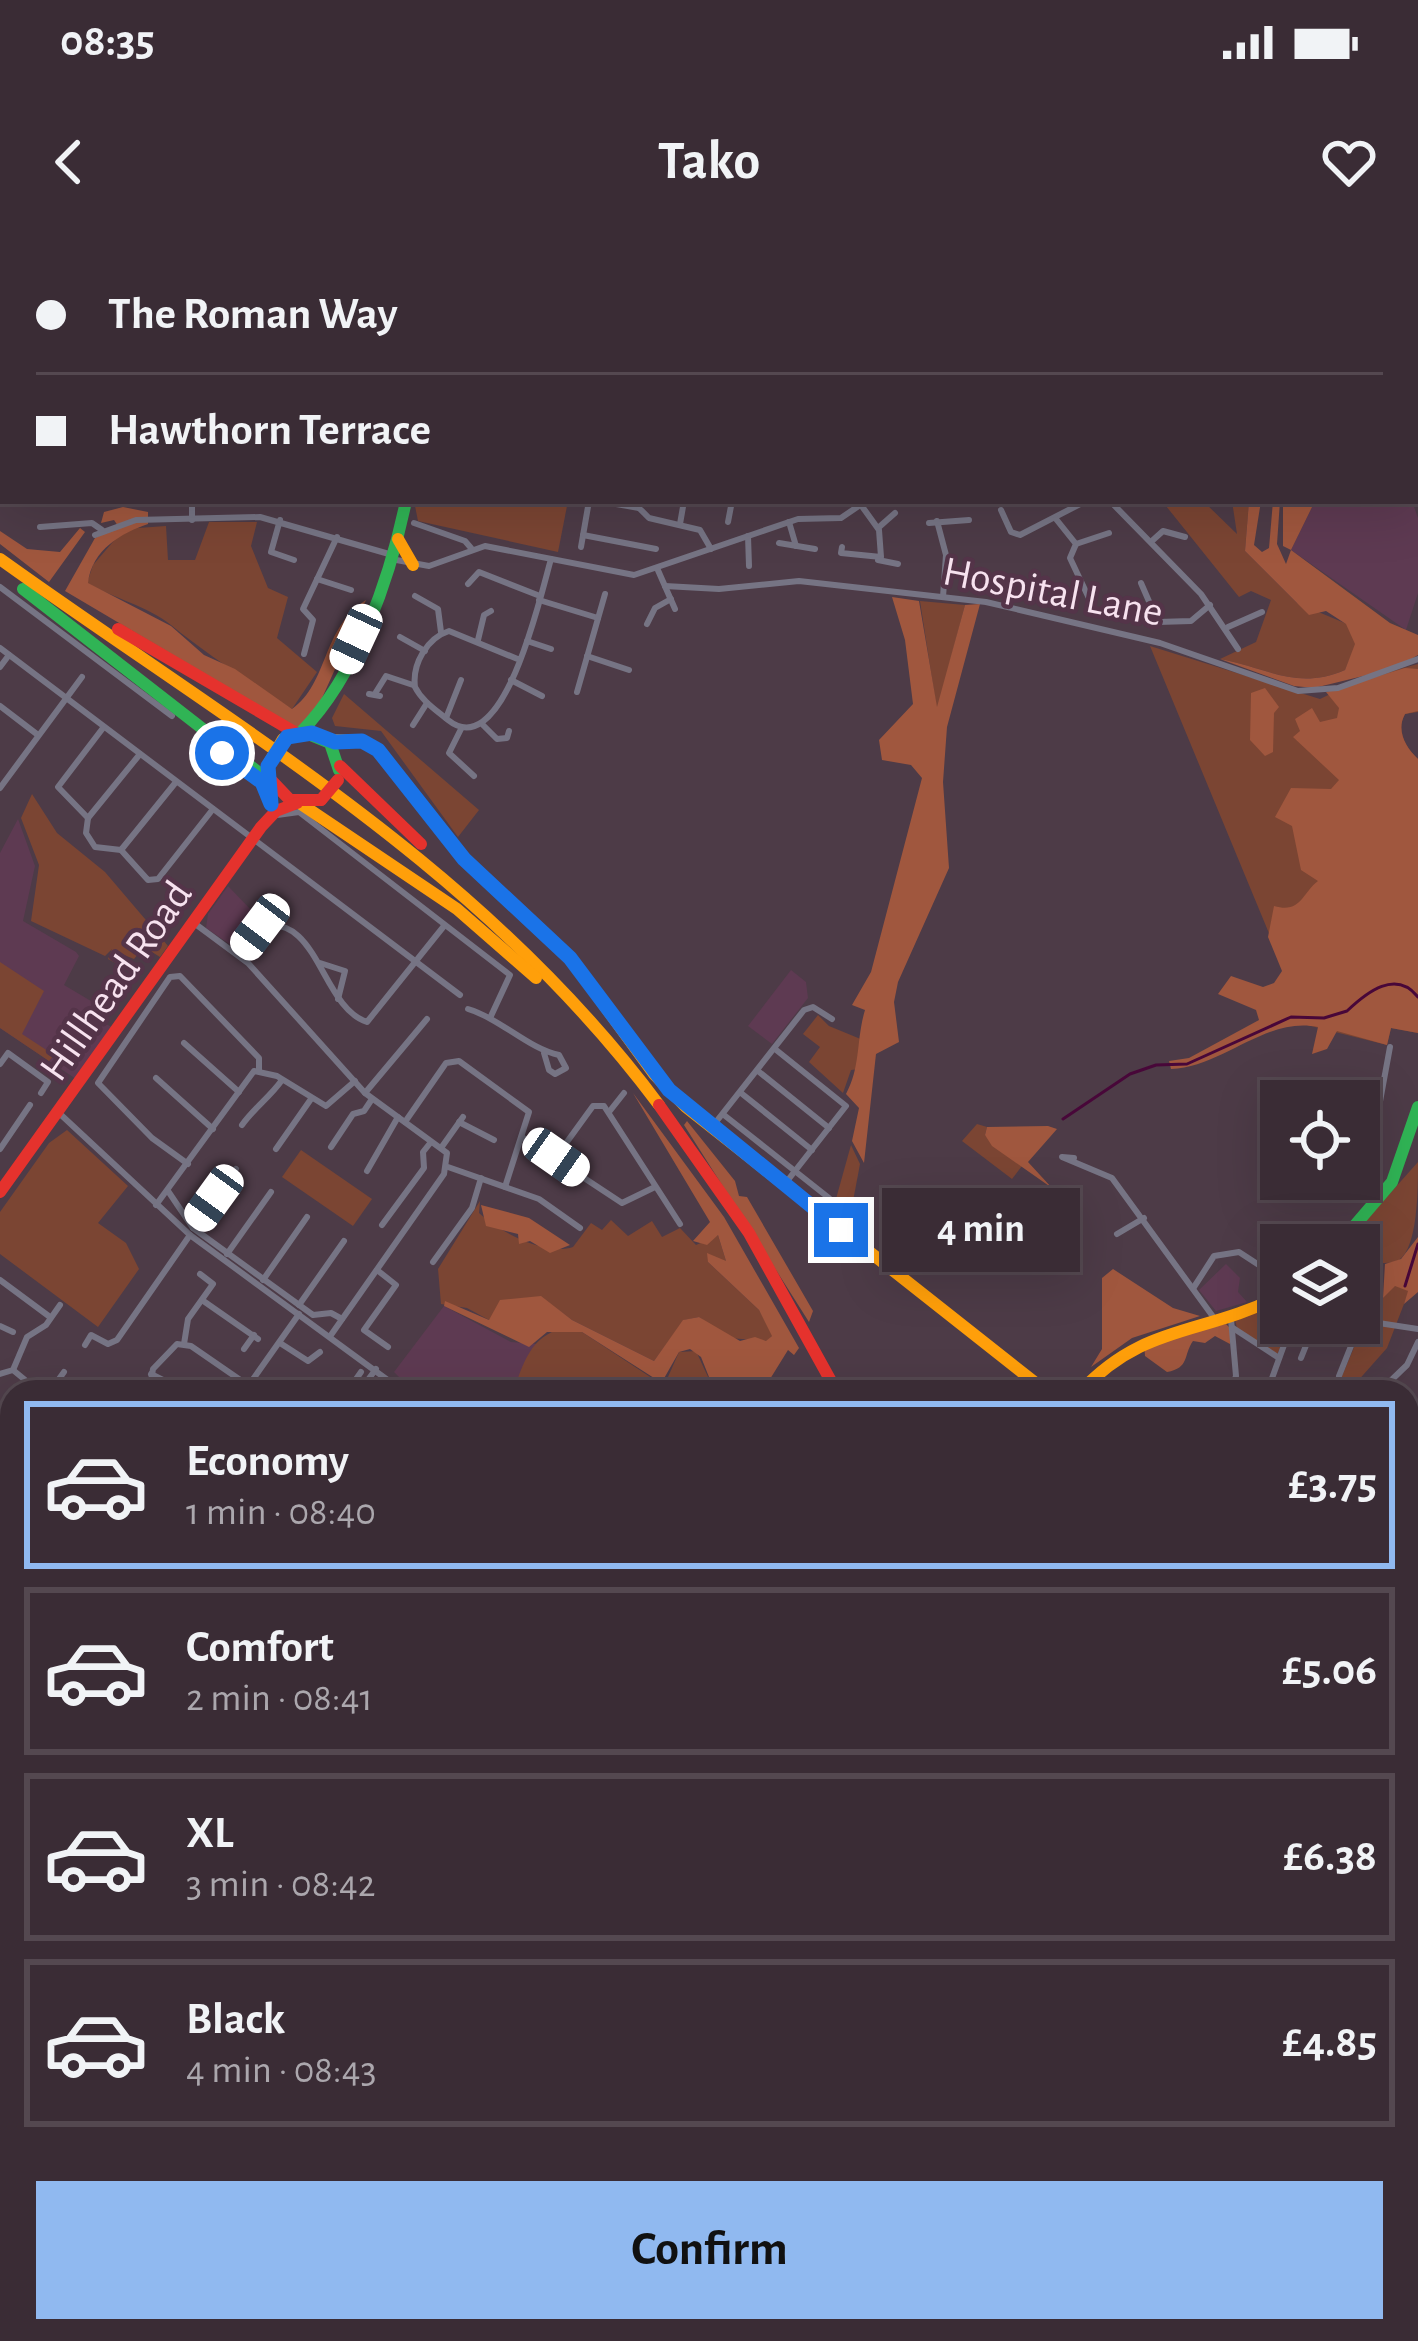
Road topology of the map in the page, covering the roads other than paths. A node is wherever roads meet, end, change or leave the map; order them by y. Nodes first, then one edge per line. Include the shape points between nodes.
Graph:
1 (192, 504) edge
2 (405, 504) edge
3 (588, 504) edge
4 (683, 504) edge
5 (731, 504) edge
6 (862, 504) edge
7 (864, 504) edge
8 (1081, 504) edge
9 (1113, 504) edge
10 (639, 505) edge
11 (1001, 510) dead end
12 (714, 514) dead end
13 (895, 514) dead end
14 (1056, 519) junction
15 (192, 520) junction
16 (280, 520) junction
17 (969, 520) dead end
18 (789, 522) junction
19 (414, 524) dead end
20 (680, 524) junction
21 (40, 526) dead end
22 (878, 528) junction
23 (1109, 532) dead end
24 (583, 535) junction
25 (748, 536) junction
26 (338, 537) junction
27 (1184, 537) dead end
28 (398, 539) junction
29 (1153, 540) junction
30 (779, 542) dead end
31 (1076, 544) junction
32 (796, 546) junction
33 (581, 547) dead end
34 (842, 547) dead end
35 (471, 548) junction
36 (656, 549) dead end
37 (711, 549) junction
38 (815, 549) dead end
39 (0, 557) edge
40 (551, 559) junction
41 (294, 560) dead end
42 (878, 560) junction
43 (390, 562) junction
44 (898, 564) dead end
45 (413, 565) junction
46 (749, 566) dead end
47 (657, 568) junction
48 (0, 572) edge
49 (317, 578) junction
50 (467, 584) dead end
51 (1142, 584) dead end
52 (665, 586) junction
53 (0, 587) edge
54 (23, 589) junction
55 (351, 590) dead end
56 (605, 594) dead end
57 (415, 596) dead end
58 (943, 597) junction
59 (539, 598) junction
60 (670, 599) junction
61 (1210, 604) junction
62 (675, 609) dead end
63 (491, 611) dead end
64 (1095, 611) dead end
65 (1262, 612) dead end
66 (598, 618) junction
67 (648, 627) dead end
68 (1228, 627) junction
69 (442, 633) junction
70 (478, 640) junction
71 (400, 641) dead end
72 (526, 641) junction
73 (0, 648) edge
74 (1238, 649) dead end
75 (425, 650) junction
76 (554, 652) dead end
77 (304, 654) dead end
78 (9, 655) junction
79 (587, 656) junction
80 (1418, 658) edge
81 (520, 660) junction
82 (0, 667) edge
83 (629, 670) dead end
84 (82, 676) dead end
85 (460, 680) dead end
86 (511, 680) junction
87 (414, 684) junction
88 (375, 694) dead end
89 (577, 694) dead end
90 (542, 696) dead end
91 (66, 698) junction
92 (428, 703) junction
93 (0, 706) edge
94 (320, 715) junction
95 (446, 718) junction
96 (483, 724) junction
97 (413, 725) dead end
98 (104, 727) junction
99 (462, 728) junction
100 (510, 728) dead end
101 (38, 735) junction
102 (293, 735) junction
103 (324, 738) junction
104 (351, 742) junction
105 (140, 754) junction
106 (339, 768) junction
107 (474, 776) dead end
108 (176, 782) junction
109 (272, 784) junction
110 (0, 788) edge
111 (299, 804) junction
112 (213, 809) junction
113 (88, 818) junction
114 (267, 818) junction
115 (121, 850) junction
116 (195, 923) junction
117 (445, 926) junction
118 (507, 933) junction
119 (238, 955) junction
120 (320, 963) junction
121 (415, 965) junction
122 (546, 986) junction
123 (460, 995) dead end
124 (338, 999) junction
125 (468, 1009) dead end
126 (491, 1016) junction
127 (428, 1019) dead end
128 (832, 1019) dead end
129 (184, 1043) dead end
130 (1390, 1047) dead end
131 (775, 1049) junction
132 (544, 1053) dead end
133 (0, 1064) edge
134 (259, 1070) junction
135 (758, 1071) junction
136 (156, 1078) dead end
137 (282, 1080) junction
138 (355, 1081) junction
139 (238, 1092) junction
140 (40, 1093) dead end
141 (624, 1093) dead end
142 (741, 1093) junction
143 (369, 1096) junction
144 (311, 1100) junction
145 (30, 1105) dead end
146 (1418, 1107) edge
147 (609, 1112) junction
148 (61, 1114) junction
149 (724, 1115) junction
150 (401, 1119) junction
151 (242, 1125) dead end
152 (712, 1127) junction
153 (829, 1128) junction
154 (213, 1129) junction
155 (522, 1136) junction
156 (494, 1140) dead end
157 (432, 1141) junction
158 (2, 1143) edge
159 (331, 1147) dead end
160 (441, 1148) junction
161 (276, 1149) dead end
162 (812, 1150) junction
163 (556, 1157) junction
164 (1074, 1159) dead end
165 (188, 1164) junction
166 (448, 1167) junction
167 (236, 1169) dead end
168 (796, 1171) junction
169 (367, 1172) dead end
170 (481, 1178) junction
171 (784, 1185) junction
172 (505, 1186) junction
173 (656, 1186) junction
174 (1385, 1189) junction
175 (2, 1190) edge
176 (168, 1191) junction
177 (271, 1192) dead end
178 (829, 1198) dead end
179 (156, 1205) junction
180 (307, 1217) dead end
181 (1144, 1218) junction
182 (680, 1224) dead end
183 (1356, 1224) edge
184 (382, 1225) dead end
185 (580, 1228) dead end
186 (191, 1231) junction
187 (1117, 1234) dead end
188 (344, 1241) dead end
189 (226, 1254) junction
190 (433, 1262) dead end
191 (1260, 1266) edge
192 (377, 1270) junction
193 (200, 1274) dead end
194 (0, 1280) edge
195 (263, 1280) junction
196 (1194, 1287) junction
197 (202, 1300) junction
198 (60, 1305) dead end
199 (1260, 1307) edge
200 (299, 1310) junction
201 (51, 1317) junction
202 (1214, 1318) junction
203 (342, 1319) junction
204 (1232, 1321) junction
205 (1380, 1323) edge
206 (0, 1326) edge
207 (1418, 1329) edge
208 (13, 1332) dead end
209 (331, 1335) junction
210 (279, 1342) junction
211 (1418, 1342) edge
212 (184, 1344) junction
213 (1284, 1344) edge
214 (1307, 1344) edge
215 (1351, 1344) edge
216 (85, 1345) dead end
217 (388, 1347) dead end
218 (244, 1349) dead end
219 (320, 1352) dead end
220 (1279, 1358) junction
221 (1301, 1358) dead end
222 (376, 1369) junction
223 (13, 1370) junction
224 (64, 1372) dead end
225 (361, 1372) dead end
226 (0, 1374) edge
227 (151, 1374) junction
228 (1339, 1376) dead end
229 (25, 1380) edge
230 (58, 1380) edge
231 (150, 1380) edge
232 (163, 1380) edge
233 (234, 1380) edge
234 (252, 1380) edge
235 (355, 1380) edge
236 (368, 1380) edge
237 (389, 1380) edge
238 (825, 1380) edge
239 (826, 1380) edge
240 (1027, 1380) edge
241 (1090, 1380) edge
242 (1231, 1380) edge
243 (1271, 1380) edge
244 (1391, 1380) edge

1 - 15 street
2 - 28 main road
3 - 24 street
4 - 20 street
5 - 12 street via 728,520
6 - 18 street via 841,518
7 - 22 street
8 - 14 street
9 - 29 street
10 - 20 street via 649,518
11 - 14 street via 1015,535
13 - 22 street
14 - 31 street
15 - 16 street
15 - 21 street via 136,520 99,532 92,523
16 - 26 street
16 - 41 street via 271,552
17 - 58 street via 933,522 946,555
18 - 25 street
18 - 32 street
19 - 35 street
20 - 37 street via 700,530
22 - 42 street
23 - 31 street
24 - 33 street
24 - 36 street
25 - 37 street
25 - 46 street
26 - 43 street
26 - 49 street
27 - 29 street via 1163,532
28 - 43 main road
28 - 45 main road
29 - 61 street
30 - 32 street
31 - 64 street via 1070,558
32 - 38 street
34 - 42 street
35 - 40 street
35 - 45 street
37 - 47 street
39 - 102 main road
39 - 118 main road via 350,800
40 - 47 street via 634,575
40 - 59 street
42 - 44 street
43 - 45 street
43 - 94 main road
47 - 52 street
48 - 54 main road
49 - 55 street
49 - 77 street via 302,609 313,626
50 - 59 street via 479,572
51 - 61 street via 1154,624 1191,621
52 - 58 street, Hospital Lane via 719,590 799,581
52 - 60 street
53 - 114 street via 262,782
54 - 109 main road
54 - 122 main road via 346,807 459,900
56 - 66 street
57 - 69 street via 438,609
58 - 80 street, Hospital Lane via 1160,643 1298,691 1338,688
59 - 66 street
59 - 72 street
60 - 62 street
60 - 67 street via 655,608
61 - 68 street
63 - 70 street
65 - 68 street
66 - 79 street
68 - 74 street
69 - 70 street
69 - 75 street
70 - 81 street
71 - 75 street
72 - 76 street
72 - 81 street
73 - 78 street
75 - 87 street
78 - 82 street
78 - 91 street
79 - 83 street
79 - 89 street
81 - 86 street
84 - 91 street
85 - 95 street
86 - 90 street
86 - 96 street
87 - 88 street via 386,676
87 - 92 street
91 - 98 street
91 - 101 street
92 - 95 street
92 - 97 street
93 - 101 street
94 - 102 main road
94 - 103 main road
95 - 99 street
96 - 99 street
96 - 100 street via 497,739
98 - 105 street
98 - 113 street via 58,787
99 - 107 street via 449,753
101 - 110 street
102 - 103 main road
102 - 109 main road, bridge via 269,763
103 - 104 main road
103 - 106 main road
104 - 106 main road
104 - 152 main road via 378,750 464,859 570,958 669,1090
105 - 108 street
105 - 113 street
106 - 111 main road, bridge via 321,800
106 - 118 main road
108 - 112 street
108 - 115 street
109 - 111 main road
109 - 114 main road, Hillhead Road
111 - 114 main road
111 - 122 main road via 457,909
112 - 114 street
112 - 115 street via 158,879 148,880
113 - 115 street via 94,847
114 - 116 main road, Hillhead Road
114 - 117 street via 298,812
114 - 121 street
116 - 119 street
116 - 148 main road, Hillhead Road
117 - 121 street
117 - 126 street via 510,975
118 - 239 main road via 617,1050 682,1134 774,1272
119 - 120 street via 260,927 278,925
119 - 138 street
120 - 124 street
120 - 124 street via 345,971
121 - 123 street
121 - 124 street via 367,1022
122 - 238 main road via 701,1175
125 - 126 street
126 - 132 street
127 - 143 street
128 - 131 street via 808,1008
129 - 139 street
130 - 174 street via 1365,1183
131 - 135 street
131 - 153 street via 846,1106
133 - 140 street via 8,1053 48,1082
134 - 137 street
134 - 139 street
134 - 165 street via 259,1058 209,1003 180,976 170,977 98,1083
135 - 142 street
135 - 153 street
136 - 154 street
137 - 144 street
137 - 151 street
138 - 143 street
138 - 144 street via 332,1103
139 - 154 street
141 - 147 street
142 - 149 street
142 - 162 street
143 - 150 street
143 - 159 street
144 - 161 street
145 - 158 street
146 - 174 main road
147 - 163 street via 592,1106
147 - 173 street
148 - 175 main road, Hillhead Road
148 - 179 street
149 - 152 street
149 - 168 street
150 - 155 street via 456,1060 527,1108
150 - 157 street
150 - 169 street
152 - 171 main road
153 - 162 street
154 - 165 street
155 - 163 street
155 - 172 street
156 - 160 street via 461,1120
157 - 160 street
157 - 184 street via 424,1168
160 - 166 street
162 - 168 street
163 - 173 street via 622,1202
164 - 181 street via 1112,1178
165 - 176 street
166 - 170 street
166 - 192 street
167 - 186 street
168 - 171 street
168 - 178 street
170 - 172 street
170 - 190 street via 472,1208
171 - 240 main road
172 - 185 street via 539,1198
173 - 182 street
174 - 183 main road
176 - 179 street
176 - 186 street
177 - 189 street
179 - 186 street
180 - 195 street
181 - 187 street
181 - 196 street
186 - 189 street
186 - 200 street
186 - 216 street via 117,1340 91,1335
188 - 200 street
189 - 195 street
191 - 196 street via 1239,1252 1214,1256
192 - 203 street
192 - 217 street via 396,1285 364,1330
193 - 197 street via 213,1284
194 - 201 street
195 - 200 street
196 - 202 street
197 - 212 street
197 - 218 street via 256,1337
198 - 201 street
199 - 204 main road
200 - 203 street
200 - 209 street
200 - 210 street
201 - 223 street via 27,1337
202 - 204 main road
202 - 241 main road via 1135,1342
203 - 209 street
204 - 220 street
204 - 242 street
205 - 207 street
206 - 208 street
209 - 222 street
210 - 219 street via 308,1361
210 - 234 street
211 - 244 street
212 - 227 street via 166,1350
212 - 233 street
213 - 220 street
214 - 221 street
215 - 228 street
220 - 243 street
222 - 236 street
222 - 237 street
223 - 226 street
223 - 229 street
224 - 230 street
225 - 235 street
227 - 231 street
227 - 232 street

